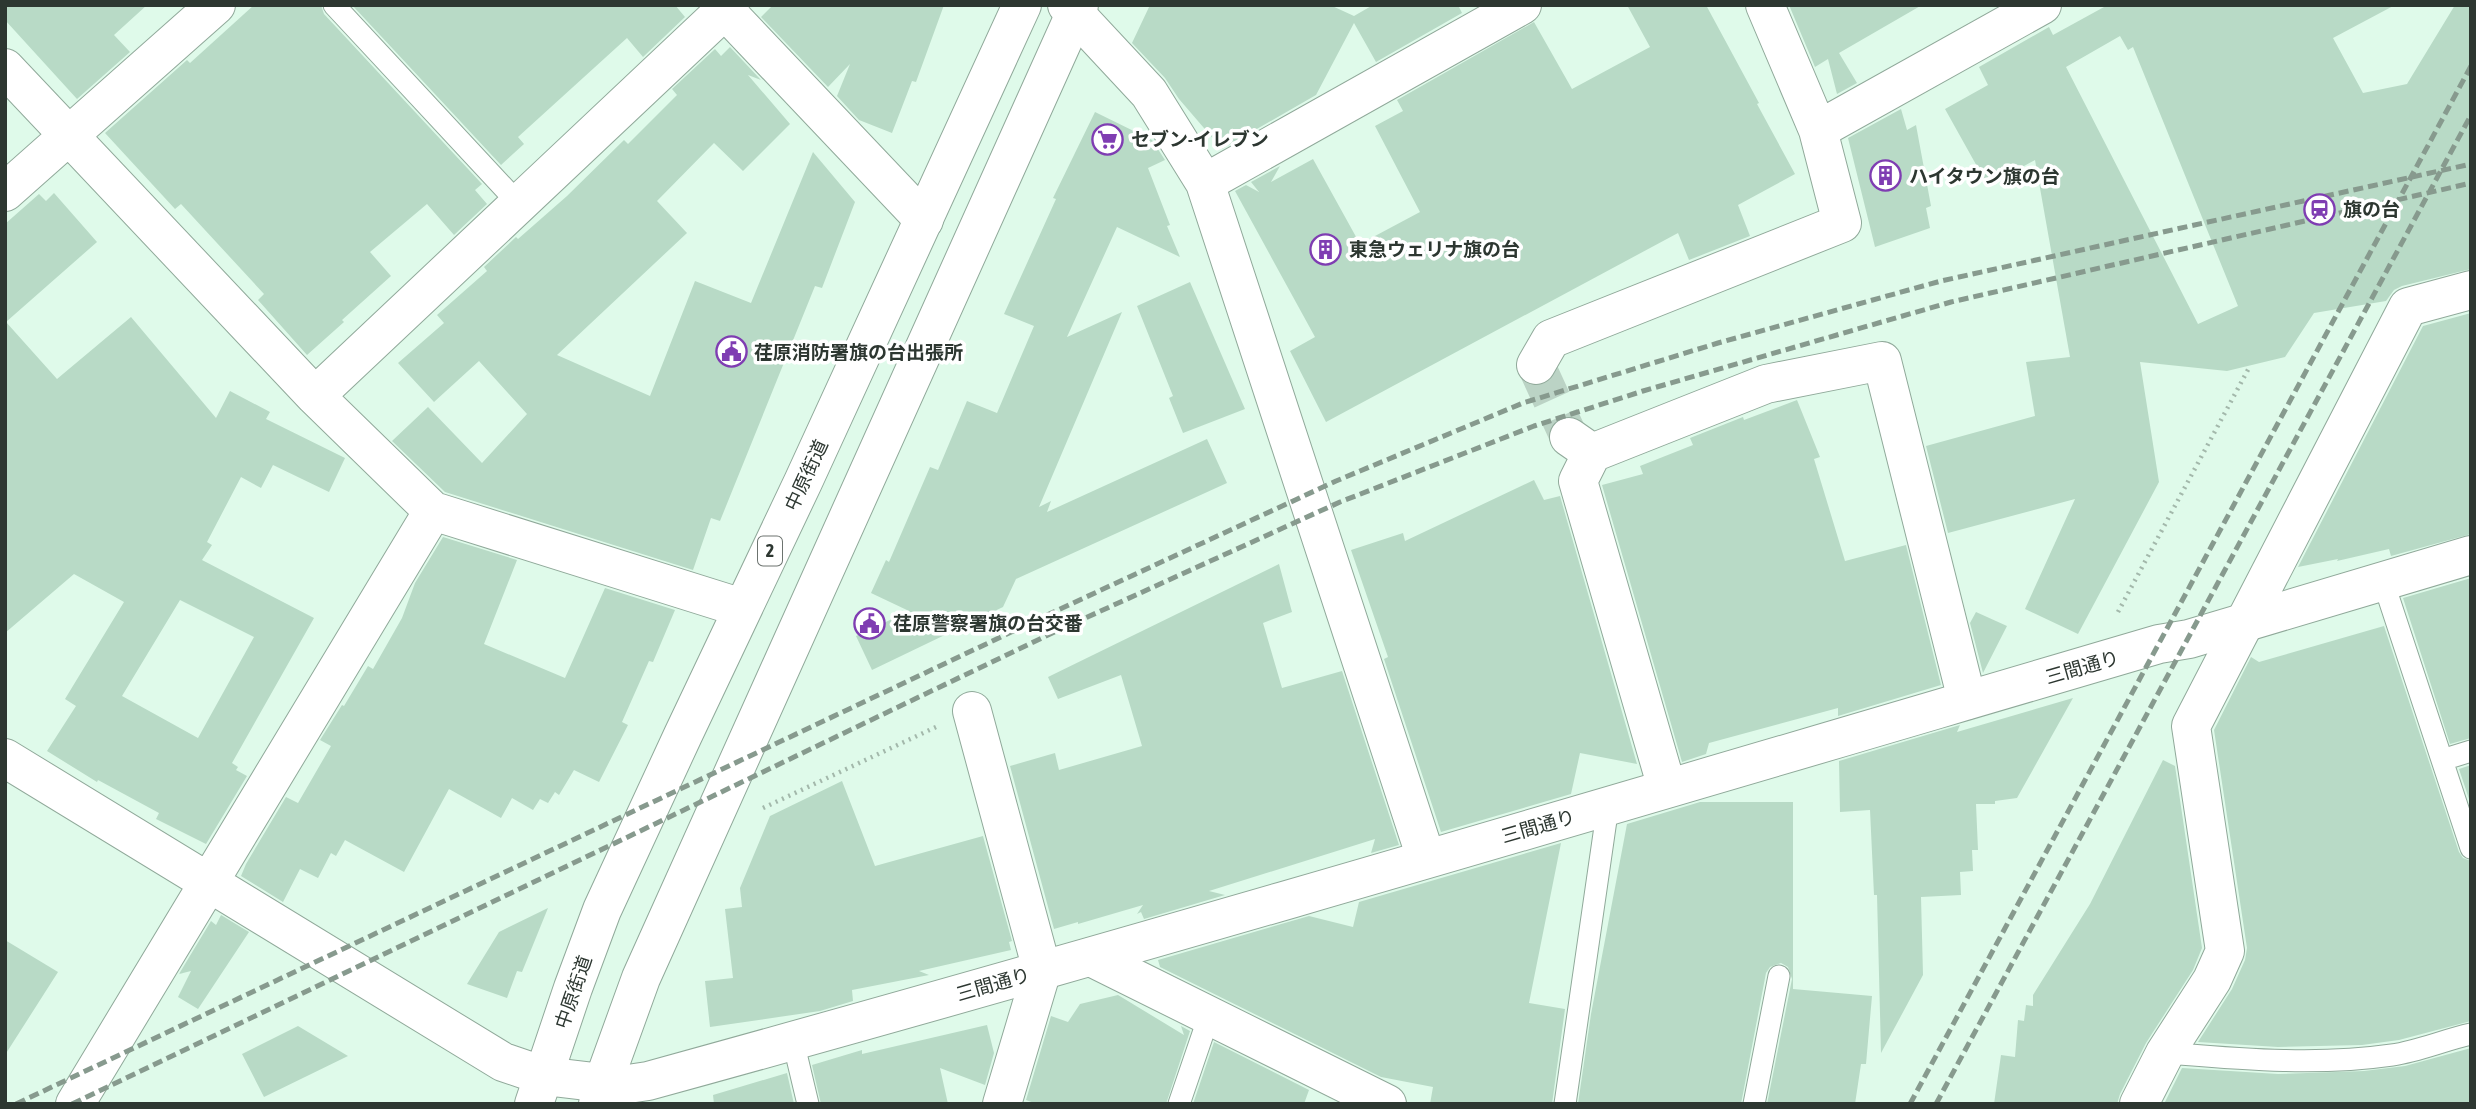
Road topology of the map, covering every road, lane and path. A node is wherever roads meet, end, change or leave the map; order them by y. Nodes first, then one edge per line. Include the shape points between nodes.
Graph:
1 (216, 5) edge
2 (334, 5) edge
3 (1022, 5) edge
4 (1522, 5) edge
5 (1765, 5) edge
6 (2042, 5) edge
7 (725, 7) edge
8 (1074, 8) edge
9 (5, 68) edge
10 (1818, 130) junction
11 (70, 135) junction
12 (1205, 183) junction
13 (5, 192) edge
14 (519, 204) junction
15 (924, 220) junction
16 (2471, 290) edge
17 (1536, 365) dead end
18 (2250, 366) dead end
19 (315, 396) junction
20 (433, 511) junction
21 (2471, 555) edge
22 (2383, 581) junction
23 (742, 608) junction
24 (2244, 621) junction
25 (2089, 665) junction
26 (1967, 700) junction
27 (972, 711) joint
28 (2471, 751) edge
29 (5, 758) edge
30 (2442, 760) junction
31 (1667, 788) junction
32 (1608, 806) junction
33 (763, 808) dead end
34 (2471, 848) edge
35 (1426, 858) junction
36 (208, 882) junction
37 (1091, 957) junction
38 (1042, 970) junction
39 (1779, 976) dead end
40 (1209, 1016) junction
41 (2471, 1034) edge
42 (793, 1041) junction
43 (2165, 1053) junction
44 (539, 1090) edge
45 (600, 1093) edge
46 (1008, 1102) edge
47 (75, 1104) edge
48 (808, 1104) edge
49 (1179, 1104) edge
50 (1387, 1104) edge
51 (1564, 1104) edge
52 (1754, 1104) edge
53 (2139, 1104) edge

1 - 11 street
2 - 14 lane
3 - 15 street, 中原街道 / 2
4 - 12 street
5 - 10 street
6 - 10 street
7 - 14 street
7 - 15 street
8 - 12 street via 1149,93
8 - 45 street via 641,978
9 - 11 street
10 - 17 street via 1842,223 1551,339
11 - 13 street
11 - 19 street
12 - 35 street
14 - 19 street
15 - 23 street, 中原街道 / 2
16 - 24 street via 2408,307
18 - 25 path
19 - 20 street
20 - 23 street
20 - 36 street
21 - 22 street, 三間通り
22 - 24 street, 三間通り
22 - 30 lane
23 - 44 street, 中原街道 / 2 via 603,910
24 - 25 street, 三間通り
24 - 43 street via 2191,726 2225,951
25 - 26 street, 三間通り
26 - 31 street, 三間通り
26 - 31 street via 1882,361 1766,384 1581,445 1578,481
27 - 33 path
27 - 38 street
28 - 30 lane
29 - 36 street, 三間通り
30 - 34 lane
31 - 32 street, 三間通り
32 - 35 street, 三間通り
32 - 51 lane
35 - 37 street, 三間通り
36 - 44 street, 三間通り via 503,1062
36 - 47 street
37 - 38 street, 三間通り
37 - 40 street
38 - 42 street, 三間通り
38 - 46 street
39 - 52 lane
40 - 49 lane
40 - 50 street
41 - 43 lane via 2395,1054 2333,1062
42 - 45 street, 三間通り
42 - 48 lane
43 - 53 street
44 - 45 street, 三間通り

